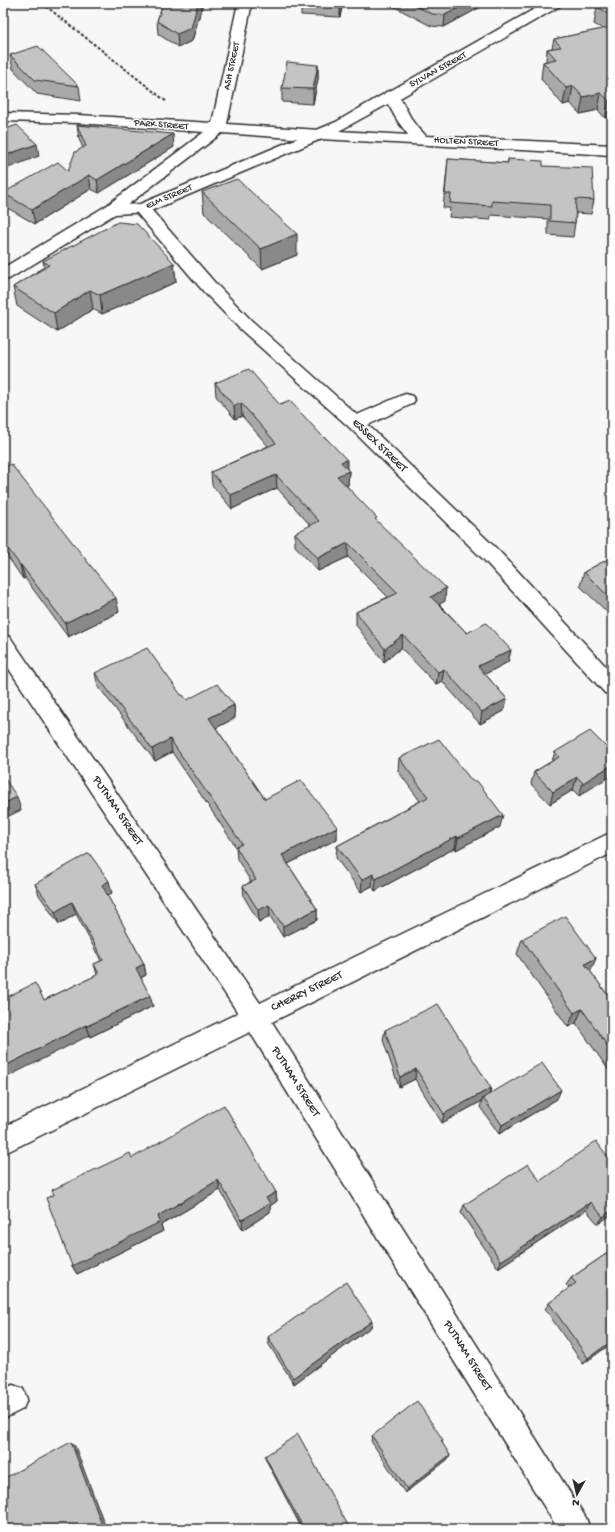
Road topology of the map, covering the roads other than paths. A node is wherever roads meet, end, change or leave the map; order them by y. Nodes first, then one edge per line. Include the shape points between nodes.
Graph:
1 (245, 3) edge
2 (554, 3) edge
3 (391, 96) junction
4 (3, 117) edge
5 (219, 128) junction
6 (320, 135) junction
7 (422, 140) junction
8 (612, 150) edge
9 (112, 209) junction
10 (142, 209) junction
11 (3, 275) edge
12 (406, 400) dead end
13 (355, 423) junction
14 (3, 643) edge
15 (612, 687) edge
16 (612, 842) edge
17 (255, 1017) junction
18 (3, 1141) edge
19 (575, 1529) edge

1 - 5 street, ASH STREET
2 - 3 street, SYLVAN STREET
3 - 6 street, SYLVAN STREET
3 - 7 street via 405,122
4 - 5 street, PARK STREET
5 - 6 street, PARK STREET
5 - 9 street
6 - 7 street, HOLTEN STREET
6 - 10 street, ELM STREET via 293,144
7 - 8 street, HOLTEN STREET
9 - 10 street, ELM STREET
9 - 11 street
10 - 13 street, ESSEX STREET via 210,288 245,324
12 - 13 street
13 - 15 street, ESSEX STREET via 492,556
14 - 17 street, PUTNAM STREET
16 - 17 street, CHERRY STREET
17 - 18 street, CHERRY STREET
17 - 19 street, PUTNAM STREET

